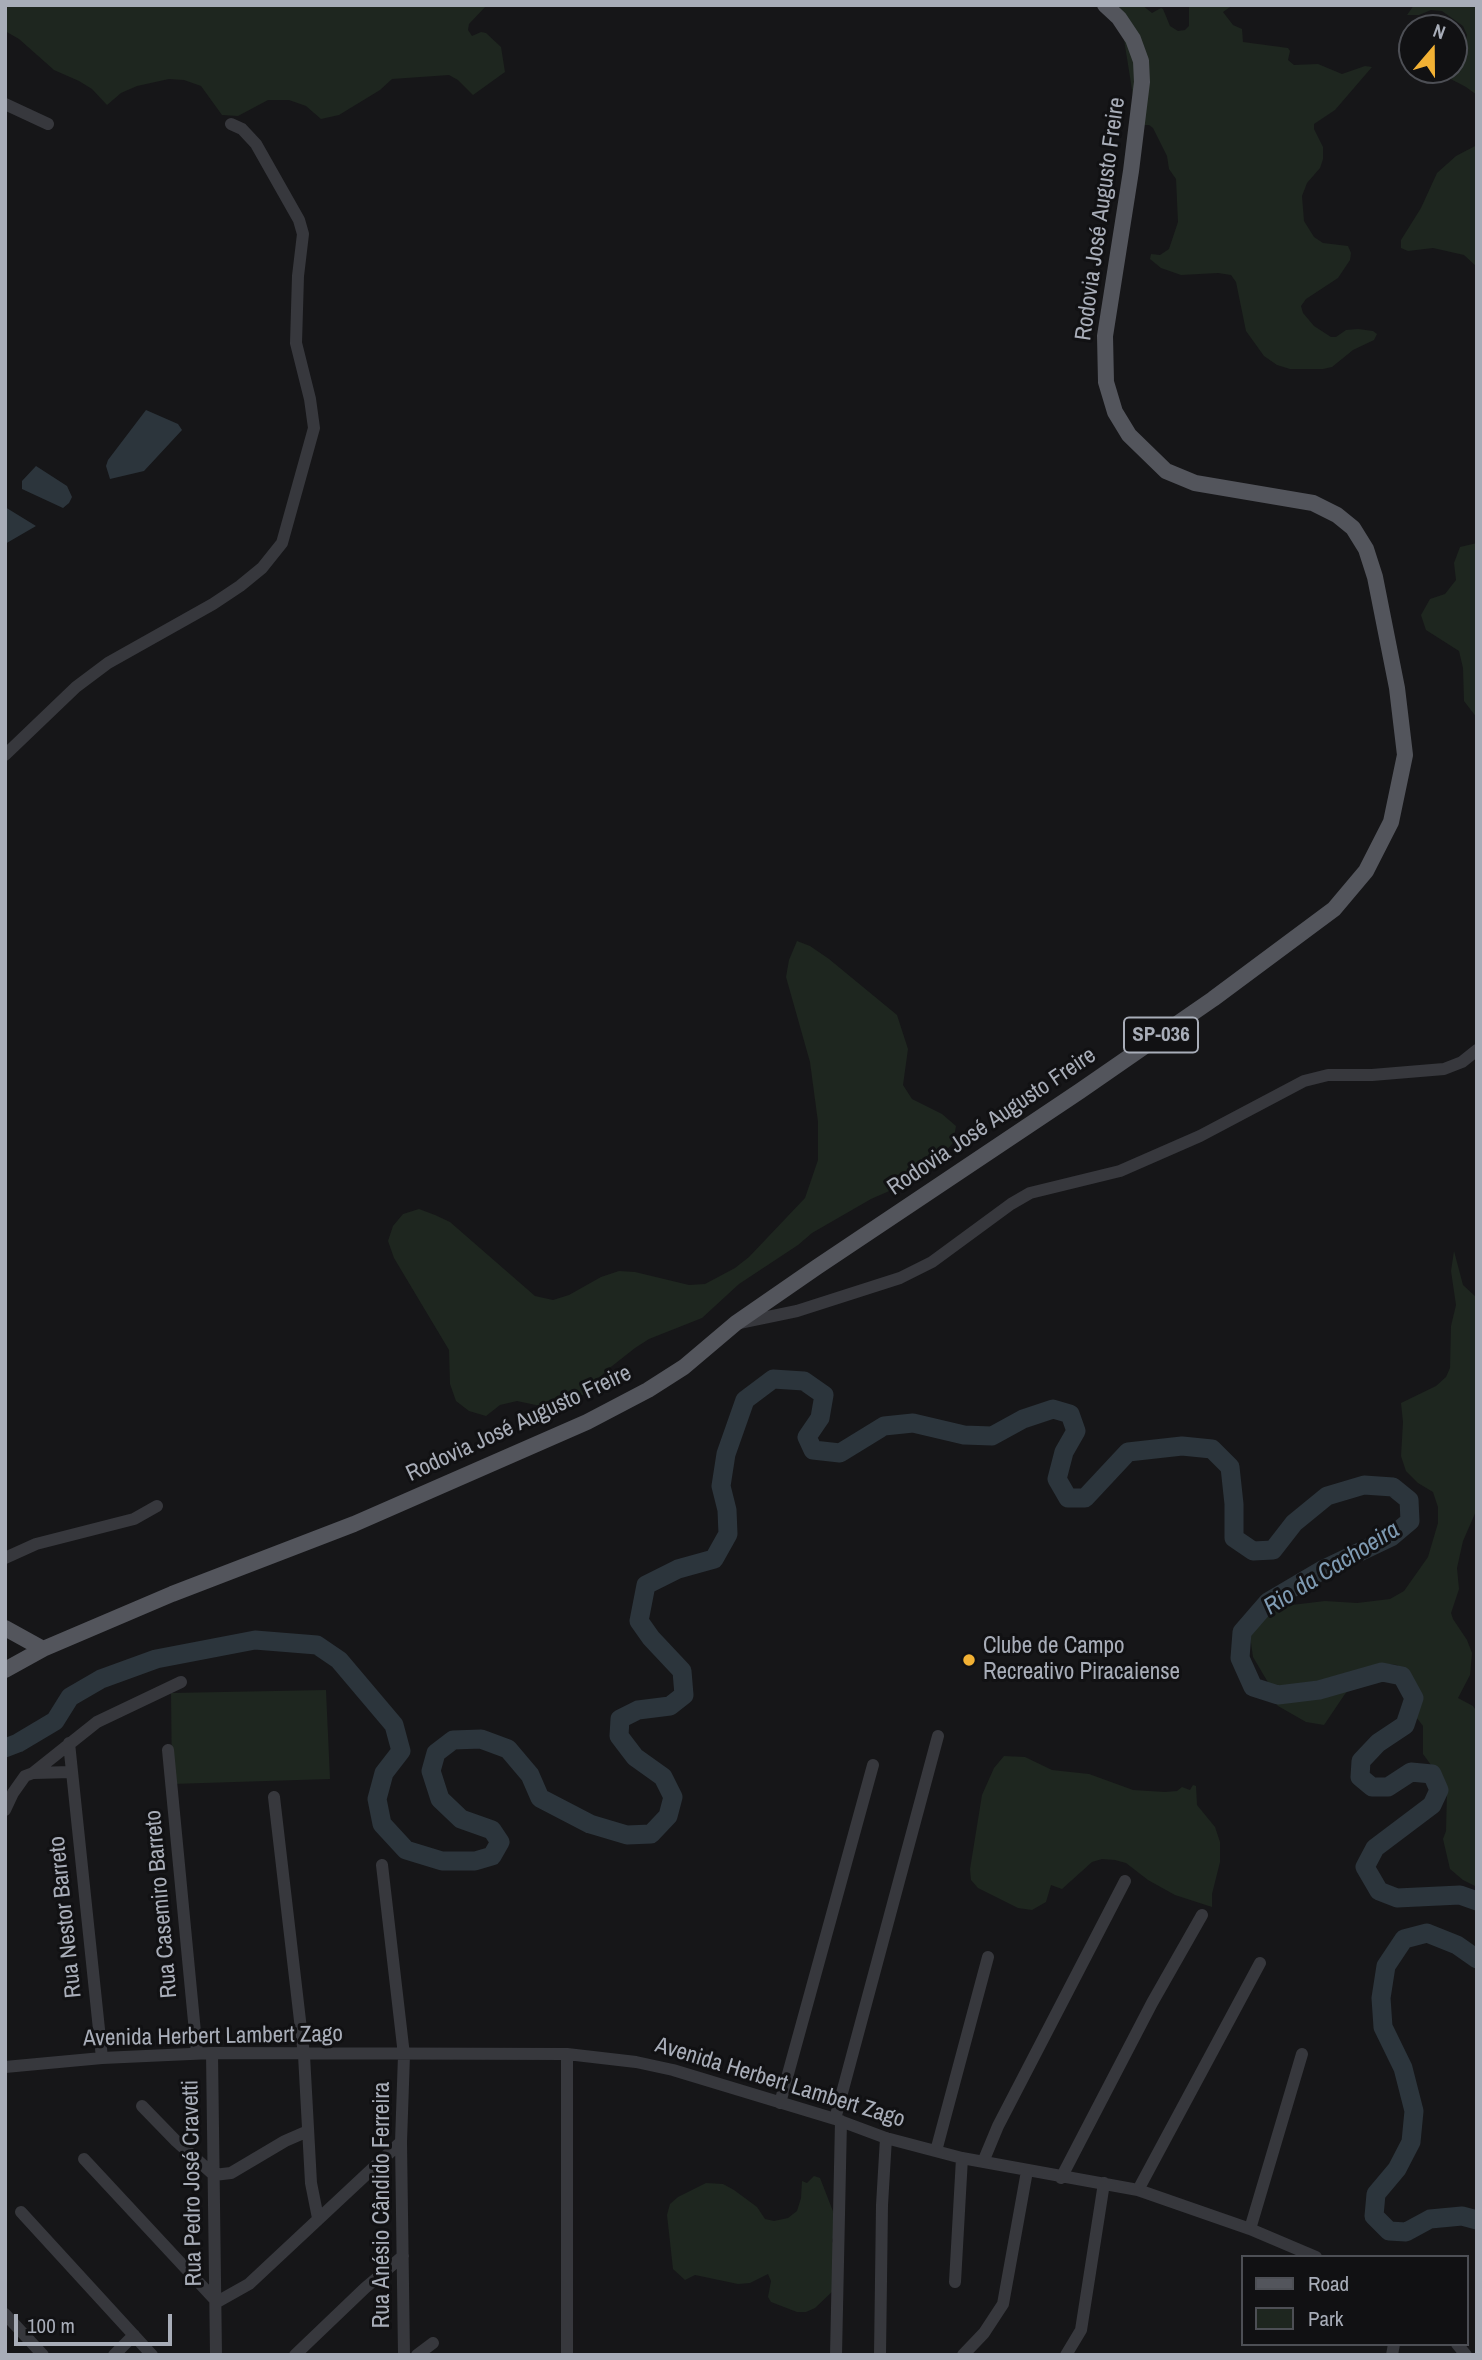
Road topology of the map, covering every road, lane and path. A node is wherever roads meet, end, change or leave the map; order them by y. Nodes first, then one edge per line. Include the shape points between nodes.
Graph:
1 (1105, 5) edge
2 (5, 104) edge
3 (48, 124) dead end
4 (231, 124) dead end
5 (5, 755) edge
6 (1477, 1050) edge
7 (736, 1324) junction
8 (157, 1506) dead end
9 (5, 1558) edge
10 (5, 1628) edge
11 (43, 1649) junction
12 (7, 1666) edge
13 (181, 1682) dead end
14 (938, 1736) dead end
15 (69, 1743) junction
16 (168, 1750) dead end
17 (873, 1765) dead end
18 (71, 1772) junction
19 (33, 1773) junction
20 (274, 1797) dead end
21 (5, 1810) edge
22 (382, 1865) dead end
23 (1125, 1881) dead end
24 (1202, 1915) dead end
25 (988, 1957) dead end
26 (1260, 1963) dead end
27 (197, 2053) junction
28 (212, 2053) junction
29 (404, 2054) junction
30 (567, 2054) junction
31 (1302, 2054) dead end
32 (304, 2055) junction
33 (102, 2058) junction
34 (5, 2067) edge
35 (780, 2103) junction
36 (142, 2106) dead end
37 (838, 2120) junction
38 (308, 2131) junction
39 (886, 2138) junction
40 (401, 2142) junction
41 (936, 2151) junction
42 (962, 2158) junction
43 (84, 2159) dead end
44 (983, 2162) junction
45 (1027, 2171) junction
46 (214, 2175) junction
47 (1061, 2178) junction
48 (1104, 2183) junction
49 (1138, 2190) junction
50 (20, 2213) dead end
51 (318, 2218) junction
52 (1250, 2229) junction
53 (1311, 2255) edge
54 (403, 2256) junction
55 (955, 2282) dead end
56 (217, 2302) junction
57 (5, 2314) edge
58 (134, 2335) junction
59 (433, 2343) dead end
60 (43, 2355) edge
61 (114, 2355) edge
62 (152, 2355) edge
63 (216, 2355) edge
64 (295, 2355) edge
65 (404, 2355) edge
66 (417, 2355) edge
67 (567, 2355) edge
68 (836, 2355) edge
69 (880, 2355) edge
70 (963, 2355) edge
71 (1066, 2355) edge

1 - 7 main road, Rodovia José Augusto Freire / SP-036 via 1133,39 1142,82 1105,337 1106,382 1115,412 1129,435 1166,471 1195,482 1313,503 1353,528 1375,576 1405,755 1391,822 1366,872 1334,909 1091,1084
2 - 3 street
4 - 5 street via 256,144 303,234 296,343 314,428 282,543 240,586 87,679
6 - 7 street via 1444,1069 1328,1075 1304,1081 1200,1136 1119,1171 1030,1194 932,1262 900,1278 797,1311
7 - 11 main road, Rodovia José Augusto Freire / SP-036 via 684,1367 587,1422 354,1524
8 - 9 street via 134,1519 36,1544
10 - 11 main road
11 - 12 main road, Rodovia José Augusto Freire / SP-036
13 - 15 street via 97,1722
14 - 37 street
15 - 18 street, Rua Nestor Barreto
15 - 19 street
16 - 27 street, Rua Casemiro Barreto
17 - 35 street
18 - 19 street
18 - 33 street, Rua Nestor Barreto
19 - 21 street via 25,1776
20 - 32 street
22 - 29 street, Rua Anésio Cândido Ferreira
23 - 44 street
24 - 47 street
25 - 41 street
26 - 49 street
27 - 28 street, Avenida Herbert Lambert Zago
27 - 33 street, Avenida Herbert Lambert Zago
28 - 32 street, Avenida Herbert Lambert Zago
28 - 46 street, Rua Pedro José Cravetti
29 - 30 street, Avenida Herbert Lambert Zago
29 - 32 street, Avenida Herbert Lambert Zago
29 - 40 street, Rua Anésio Cândido Ferreira
30 - 35 street, Avenida Herbert Lambert Zago via 673,2070
30 - 67 street
31 - 52 street
32 - 38 street
33 - 34 street, Avenida Herbert Lambert Zago
35 - 37 street, Avenida Herbert Lambert Zago
36 - 46 street
37 - 39 street, Avenida Herbert Lambert Zago
37 - 68 street
38 - 46 street via 231,2173
38 - 51 street
39 - 41 street, Avenida Herbert Lambert Zago
39 - 69 street
40 - 51 street
40 - 54 street, Rua Anésio Cândido Ferreira
41 - 42 street, Avenida Herbert Lambert Zago
42 - 44 street, Avenida Herbert Lambert Zago
42 - 55 street
43 - 56 street
44 - 45 street, Avenida Herbert Lambert Zago
45 - 47 street, Avenida Herbert Lambert Zago
45 - 70 street via 1003,2304
46 - 56 street, Rua Pedro José Cravetti
47 - 48 street, Avenida Herbert Lambert Zago
48 - 49 street, Avenida Herbert Lambert Zago
48 - 71 street via 1081,2330
49 - 52 street, Avenida Herbert Lambert Zago
50 - 58 street
51 - 56 street via 249,2284
52 - 53 street, Avenida Herbert Lambert Zago
54 - 64 street
54 - 65 street, Rua Anésio Cândido Ferreira
56 - 63 street, Rua Pedro José Cravetti
57 - 60 street
58 - 61 street
58 - 62 street
59 - 66 street

